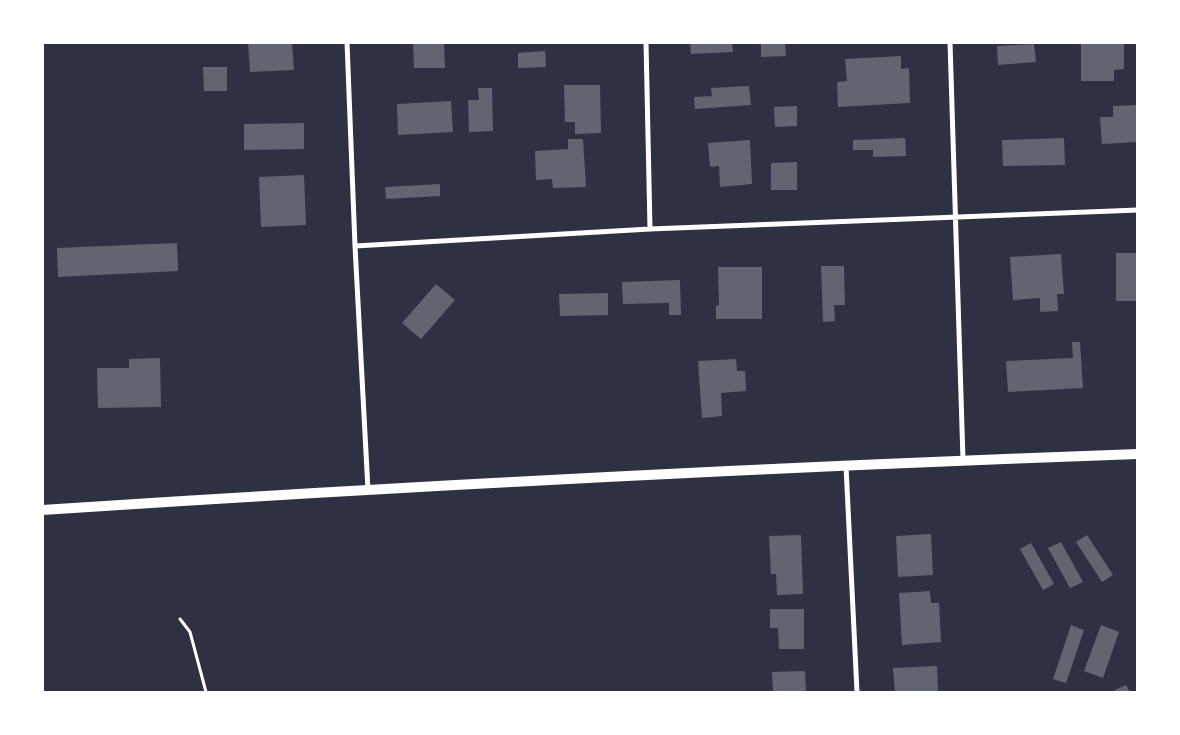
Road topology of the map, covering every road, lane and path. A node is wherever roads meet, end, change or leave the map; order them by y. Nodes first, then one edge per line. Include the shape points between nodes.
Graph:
1 (347, 42) edge
2 (646, 42) edge
3 (950, 42) edge
4 (1138, 210) edge
5 (957, 218) junction
6 (650, 229) junction
7 (355, 246) junction
8 (1138, 454) edge
9 (963, 460) junction
10 (846, 465) junction
11 (368, 490) junction
12 (42, 510) edge
13 (180, 619) dead end
14 (206, 692) edge
15 (857, 692) edge

1 - 7 street
2 - 6 street
3 - 5 street
4 - 5 street
5 - 6 street
5 - 9 street
6 - 7 street
7 - 11 street
8 - 9 main road
9 - 10 main road
10 - 11 main road
10 - 15 street
11 - 12 main road
13 - 14 path via 190,632

